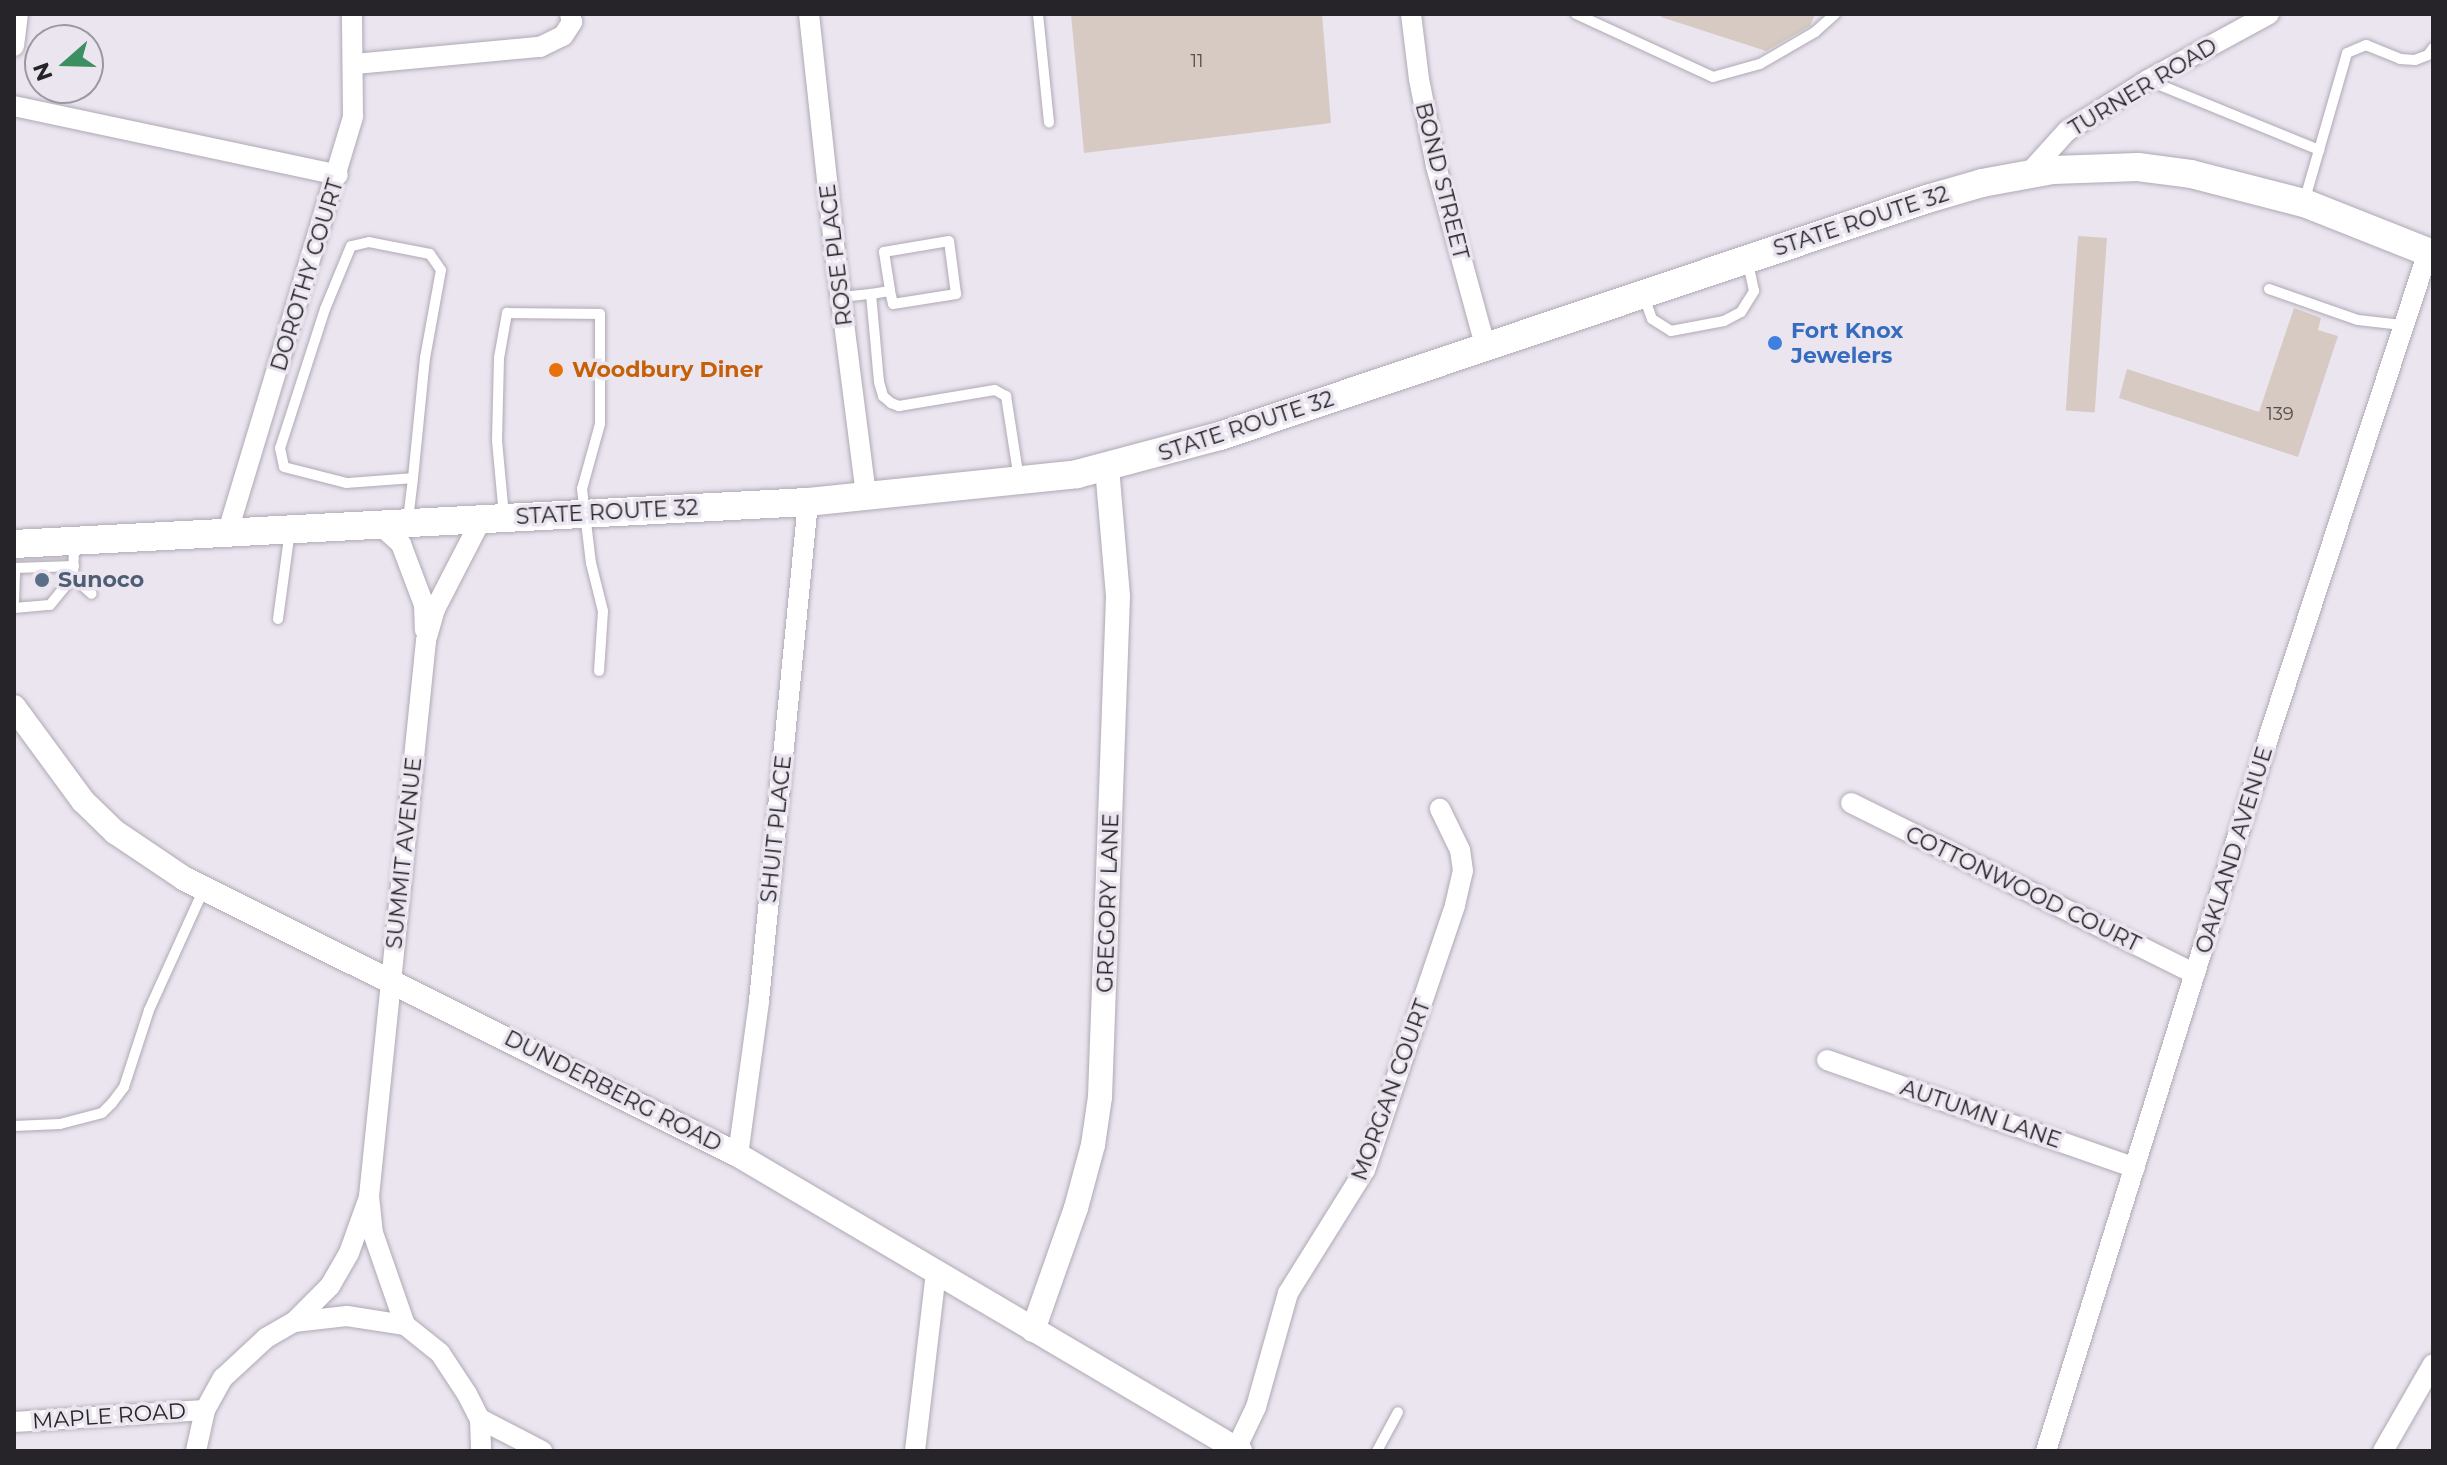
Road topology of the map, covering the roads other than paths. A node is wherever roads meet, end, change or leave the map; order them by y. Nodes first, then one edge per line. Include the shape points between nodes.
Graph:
1 (18, 14) edge
2 (352, 14) edge
3 (570, 14) edge
4 (809, 14) edge
5 (1038, 14) edge
6 (1411, 14) edge
7 (1576, 14) edge
8 (1835, 14) edge
9 (2269, 14) edge
10 (14, 46) edge
11 (2433, 48) edge
12 (355, 64) junction
13 (2148, 80) junction
14 (14, 106) edge
15 (1049, 122) dead end
16 (2319, 150) junction
17 (2029, 173) junction
18 (338, 175) junction
19 (2304, 203) junction
20 (2430, 253) edge
21 (1747, 257) junction
22 (2269, 289) dead end
23 (890, 291) junction
24 (1642, 292) junction
25 (871, 294) junction
26 (841, 297) junction
27 (2402, 325) junction
28 (1485, 345) junction
29 (1107, 467) junction
30 (413, 478) junction
31 (1019, 481) junction
32 (866, 496) junction
33 (808, 502) junction
34 (582, 513) junction
35 (493, 519) junction
36 (408, 522) junction
37 (379, 524) junction
38 (290, 528) junction
39 (228, 531) junction
40 (14, 544) edge
41 (74, 561) junction
42 (92, 594) dead end
43 (14, 601) edge
44 (14, 608) edge
45 (278, 619) dead end
46 (426, 641) junction
47 (599, 671) dead end
48 (14, 707) edge
49 (1851, 803) dead end
50 (1440, 809) dead end
51 (204, 889) junction
52 (2195, 974) junction
53 (391, 979) junction
54 (1827, 1060) dead end
55 (14, 1126) edge
56 (738, 1155) junction
57 (2135, 1168) junction
58 (369, 1196) junction
59 (936, 1273) junction
60 (294, 1322) junction
61 (405, 1325) junction
62 (1033, 1330) junction
63 (2433, 1364) edge
64 (205, 1410) junction
65 (1398, 1412) dead end
66 (480, 1419) junction
67 (14, 1422) edge
68 (1238, 1450) edge
69 (196, 1451) edge
70 (481, 1451) edge
71 (542, 1451) edge
72 (915, 1451) edge
73 (1377, 1451) edge
74 (2046, 1451) edge
75 (2383, 1451) edge

1 - 10 street
2 - 12 street, DOROTHY COURT
3 - 12 street via 572,22 563,36 540,47
4 - 26 street, ROSE PLACE
5 - 15 lane
6 - 28 street, BOND STREET via 1436,166
7 - 8 lane via 1713,77 1760,64
9 - 13 street, TURNER ROAD
11 - 16 lane via 2415,60 2366,45 2347,53
12 - 18 street, DOROTHY COURT via 353,116
13 - 16 lane
13 - 17 street, TURNER ROAD via 2067,131
14 - 18 street
16 - 19 lane
17 - 19 main road, STATE ROUTE 32 via 2163,169
17 - 21 main road, STATE ROUTE 32 via 1957,190
18 - 39 street, DOROTHY COURT
19 - 20 main road, STATE ROUTE 32
20 - 27 street, OAKLAND AVENUE
21 - 24 main road, STATE ROUTE 32
21 - 24 lane via 1754,291 1741,312 1724,321 1671,331 1652,319
22 - 27 lane via 2358,320
23 - 23 lane via 893,304 956,294 949,241 884,252
23 - 25 lane
24 - 28 main road, STATE ROUTE 32
25 - 26 lane
25 - 31 lane via 883,396 899,406 1000,392 1008,401
26 - 32 street, ROSE PLACE
27 - 52 street, OAKLAND AVENUE
28 - 29 main road, STATE ROUTE 32 via 1220,436
29 - 31 main road, STATE ROUTE 32
29 - 62 street, GREGORY LANE via 1118,596 1100,1097 1076,1208
30 - 30 lane via 425,358 441,270 430,254 369,242 351,246 280,448 284,467 347,483
30 - 36 lane
31 - 32 main road, STATE ROUTE 32
32 - 33 main road, STATE ROUTE 32
33 - 34 main road, STATE ROUTE 32
33 - 56 street, SHUIT PLACE via 759,1001
34 - 35 main road, STATE ROUTE 32
34 - 35 lane via 582,489 600,424 600,314 507,313 499,358
34 - 47 lane via 603,611
35 - 36 main road, STATE ROUTE 32
35 - 46 street, SUMMIT AVENUE via 435,609
36 - 37 main road, STATE ROUTE 32
37 - 38 main road, STATE ROUTE 32
37 - 46 street via 401,544 424,605
38 - 39 main road, STATE ROUTE 32
38 - 45 lane
39 - 41 main road, STATE ROUTE 32
40 - 41 main road, STATE ROUTE 32
41 - 42 lane
41 - 43 lane via 15,568
41 - 44 lane via 50,605
46 - 53 street, SUMMIT AVENUE
48 - 51 street, DUNDERBERG ROAD via 83,801 149,857
49 - 52 street, COTTONWOOD COURT
50 - 68 street, MORGAN COURT via 1460,850 1463,871 1455,905 1365,1170 1288,1293 1256,1407
51 - 53 street, DUNDERBERG ROAD
51 - 55 lane via 149,1010 124,1087 112,1103 102,1113 60,1124
52 - 57 street, OAKLAND AVENUE
53 - 56 street, DUNDERBERG ROAD
53 - 58 street, SUMMIT AVENUE
54 - 57 street, AUTUMN LANE
56 - 59 street, DUNDERBERG ROAD
57 - 74 street, OAKLAND AVENUE
58 - 60 street, SUMMIT AVENUE via 330,1286
58 - 61 street, SUMMIT AVENUE via 373,1233
59 - 62 street, DUNDERBERG ROAD
59 - 72 street
60 - 61 street, SUMMIT AVENUE via 347,1316
60 - 64 street, SUMMIT AVENUE via 242,1358
61 - 66 street, SUMMIT AVENUE via 440,1353
62 - 68 street, DUNDERBERG ROAD
63 - 75 street
64 - 67 street, MAPLE ROAD
64 - 69 street, SUMMIT AVENUE
65 - 73 lane
66 - 70 street, SUMMIT AVENUE
66 - 71 street

